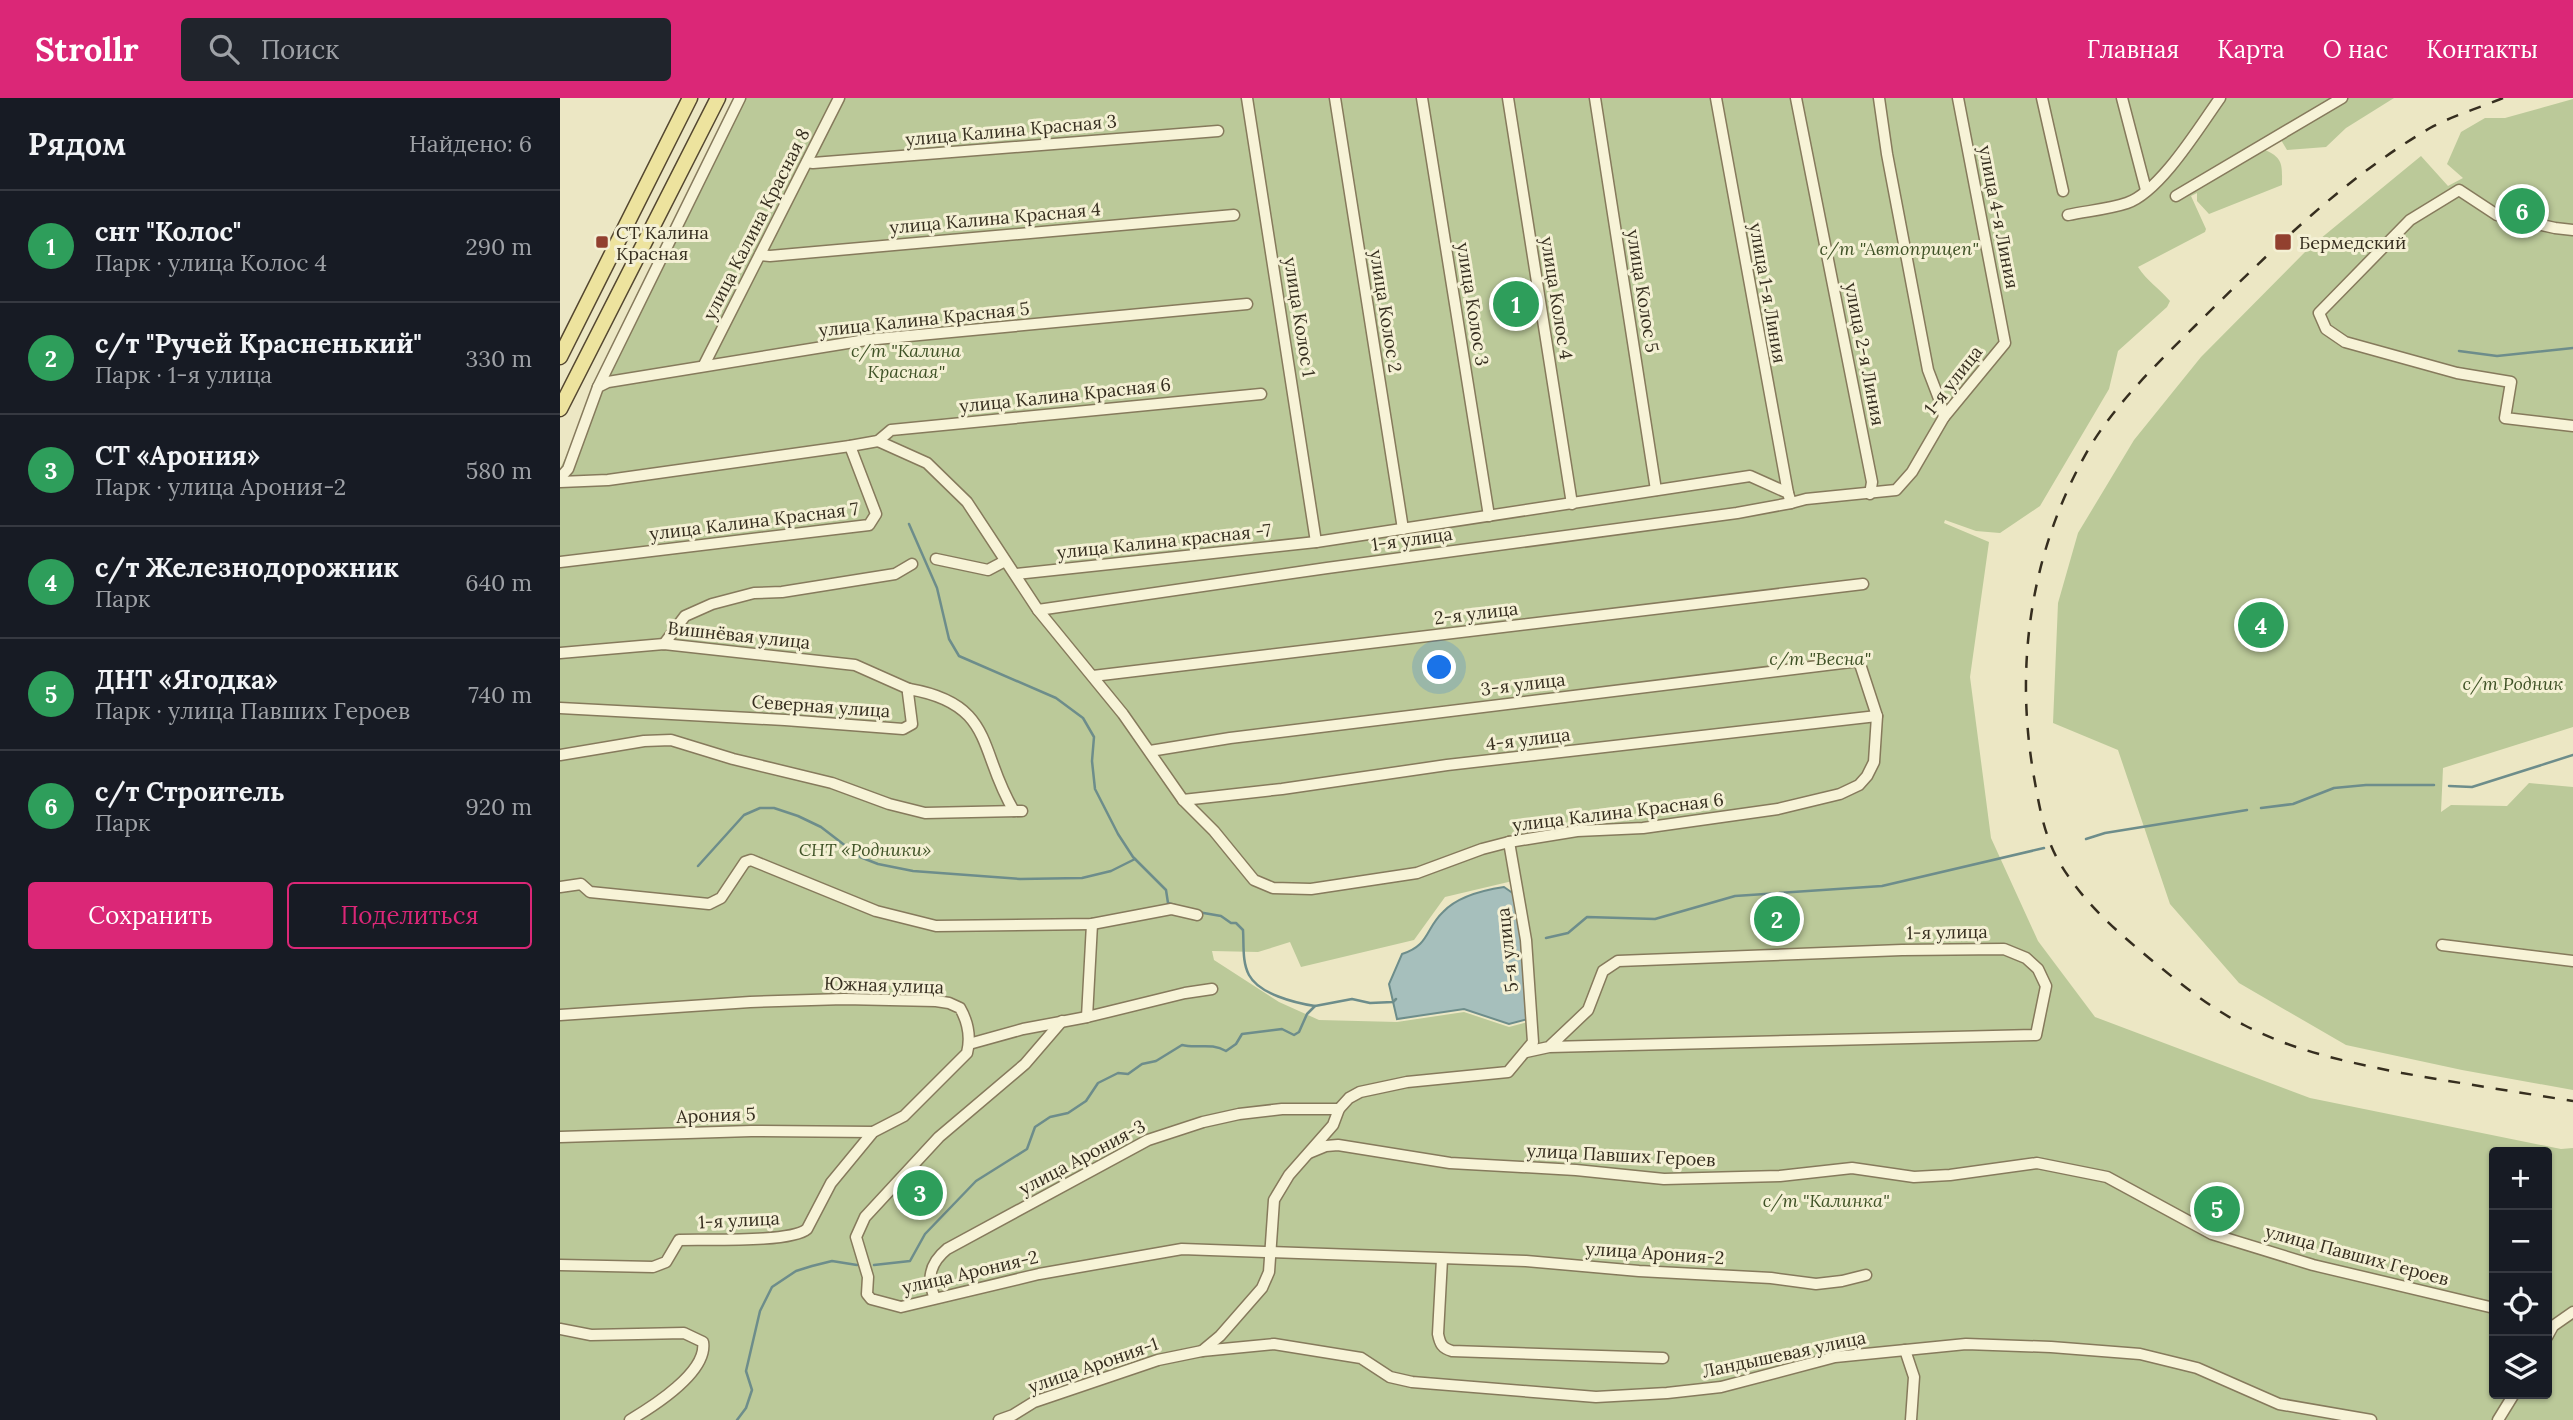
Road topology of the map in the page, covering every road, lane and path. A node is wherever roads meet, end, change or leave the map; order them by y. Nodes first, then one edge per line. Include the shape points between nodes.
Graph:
1 (690, 98) edge
2 (718, 98) edge
3 (740, 98) edge
4 (839, 98) edge
5 (1247, 98) edge
6 (1335, 98) edge
7 (1422, 98) edge
8 (1508, 98) edge
9 (1595, 98) edge
10 (1716, 98) edge
11 (1796, 98) edge
12 (1879, 98) edge
13 (1958, 98) edge
14 (2042, 98) edge
15 (2122, 98) edge
16 (2220, 98) edge
17 (2342, 98) edge
18 (1218, 131) dead end
19 (807, 162) junction
20 (2146, 190) junction
21 (2063, 191) dead end
22 (2176, 196) dead end
23 (1234, 215) dead end
24 (2068, 215) dead end
25 (2573, 230) edge
26 (760, 255) junction
27 (1247, 304) dead end
28 (2005, 343) joint
29 (560, 357) edge
30 (704, 365) junction
31 (603, 384) junction
32 (1261, 394) dead end
33 (560, 409) edge
34 (1944, 417) junction
35 (2573, 426) edge
36 (878, 441) junction
37 (850, 446) junction
38 (560, 480) edge
39 (1656, 490) junction
40 (1870, 494) junction
41 (1789, 498) junction
42 (1572, 504) junction
43 (1489, 516) junction
44 (1403, 529) junction
45 (1316, 542) junction
46 (936, 559) dead end
47 (1005, 561) junction
48 (560, 562) edge
49 (912, 564) dead end
50 (1016, 575) junction
51 (1863, 584) dead end
52 (1038, 610) junction
53 (664, 643) junction
54 (560, 653) edge
55 (1093, 676) junction
56 (909, 689) junction
57 (560, 708) edge
58 (1877, 716) junction
59 (1150, 751) junction
60 (560, 755) edge
61 (1183, 800) junction
62 (1509, 842) junction
63 (560, 887) edge
64 (1197, 915) dead end
65 (1092, 925) junction
66 (2442, 945) dead end
67 (2573, 961) edge
68 (1212, 989) dead end
69 (560, 1015) edge
70 (1087, 1017) junction
71 (1062, 1021) junction
72 (971, 1047) junction
73 (1549, 1047) junction
74 (1526, 1052) junction
75 (1339, 1109) junction
76 (873, 1132) junction
77 (560, 1137) edge
78 (1309, 1153) junction
79 (1271, 1252) junction
80 (1441, 1259) junction
81 (560, 1265) edge
82 (1866, 1275) dead end
83 (935, 1298) junction
84 (2489, 1307) edge
85 (2573, 1312) edge
86 (2552, 1324) edge
87 (560, 1329) edge
88 (1905, 1350) junction
89 (1202, 1351) junction
90 (1663, 1358) dead end
91 (2511, 1399) edge
92 (630, 1420) edge
93 (999, 1420) edge
94 (1911, 1420) edge
95 (2371, 1420) edge
96 (2498, 1420) edge

1 - 29 main road
2 - 33 main road
3 - 31 street
4 - 19 street, улица Калина Красная 8
5 - 45 street, улица Колос 1
6 - 44 street, улица Колос 2
7 - 43 street, улица Колос 3
8 - 42 street, улица Колос 4
9 - 39 street, улица Колос 5
10 - 41 street, улица 1-я Линия
11 - 40 street, улица 2-я Линия via 1860,418
12 - 34 street via 1928,370
13 - 28 street, улица 4-я Линия
14 - 21 street
15 - 20 street
16 - 20 street via 2167,171
17 - 22 street
18 - 19 street, улица Калина Красная 3
19 - 26 street, улица Калина Красная 8
20 - 24 street via 2129,203
23 - 26 street, улица Калина Красная 4
25 - 35 street via 2497,215 2459,190 2410,220 2319,313 2326,329 2345,342 2457,373 2511,382 2505,418
26 - 30 street, улица Калина Красная 8
27 - 30 street, улица Калина Красная 5 via 866,340
28 - 34 street, 1-я улица
30 - 31 street, улица Калина Красная 5
31 - 38 street
32 - 36 street, улица Калина Красная 6 via 891,430
34 - 40 street, 1-я улица via 1903,485
36 - 37 street, улица Калина Красная 6
36 - 47 street, улица Калина Красная 6 via 927,463 947,480 977,515
37 - 38 street, улица Калина Красная 6 via 608,480
37 - 48 street, улица Калина Красная 7 via 876,514 869,525
39 - 41 street, 1-я улица via 1750,476
39 - 42 street, 1-я улица
40 - 41 street, 1-я улица
41 - 52 street, 1-я улица via 1737,513
42 - 43 street, 1-я улица
43 - 44 street, 1-я улица
44 - 45 street, 1-я улица
45 - 50 street, улица Калина красная -7
46 - 47 street via 988,570
47 - 50 street, улица Калина Красная 6
49 - 53 street via 895,574 754,593 712,604 685,616
50 - 52 street, улица Калина Красная 6
51 - 55 street, 2-я улица
52 - 55 street, улица Калина Красная 6
53 - 54 street, Вишнёвая улица
53 - 56 street, Вишнёвая улица via 855,665
55 - 59 street, улица Калина Красная 6
56 - 57 street, Северная улица via 912,724 903,729
56 - 60 street, Северная улица via 944,700 974,719 1018,811 925,813 671,740
58 - 59 street, 3-я улица via 1859,661
58 - 61 street, 4-я улица
58 - 62 street, улица Калина Красная 6 via 1874,762 1859,785 1840,794 1643,828 1577,831
59 - 61 street, улица Калина Красная 6
61 - 62 street, улица Калина Красная 6 via 1254,880 1273,888 1311,889 1417,873
62 - 74 street, 5-я улица via 1526,940 1533,1042
63 - 65 street via 581,884 590,892 709,904 721,898 744,862 751,860 876,911 936,926
64 - 65 street via 1171,909
65 - 70 street
66 - 67 street
68 - 70 street
69 - 72 street, Южная улица via 750,1002 936,1001 960,1008
70 - 71 street
71 - 72 street
71 - 83 street, улица Арония-2 via 1025,1064 939,1137 859,1227 856,1237 871,1299 901,1307
72 - 76 street, 1-я улица via 904,1116
73 - 73 street, 1-я улица via 2036,1035 2046,986 2026,958 2004,949 1618,961 1603,971 1588,1010
73 - 74 street, 1-я улица
74 - 75 street via 1508,1072 1407,1082 1360,1092
75 - 78 street via 1333,1125
75 - 83 street, улица Арония-3 via 1239,1114 1148,1140 947,1249 931,1268
76 - 77 street, Арония 5
76 - 81 street, 1-я улица via 831,1183 802,1233 679,1240 666,1262 653,1267
78 - 79 street via 1274,1200
78 - 84 street, улица Павших Героев via 1338,1145 1450,1163 1664,1179 1780,1176 1852,1168 1914,1177 2037,1163 2106,1177 2212,1234 2326,1268
79 - 80 street, улица Арония-2
79 - 83 street, улица Арония-2 via 1168,1250
79 - 89 street via 1262,1288
80 - 82 street, улица Арония-2 via 1526,1261 1816,1284
80 - 90 street via 1438,1334 1444,1349
85 - 86 street
87 - 92 street via 591,1335 684,1333 703,1342 695,1369 669,1394
88 - 89 street, Ландышевая улица via 1835,1357 1721,1387 1596,1397 1412,1382 1390,1377 1361,1359 1274,1344
88 - 94 street via 1914,1377
88 - 95 street, Ландышевая улица via 1966,1344 2140,1354 2197,1368 2279,1404
89 - 93 street, улица Арония-1 via 1158,1360 1070,1389
91 - 96 street

